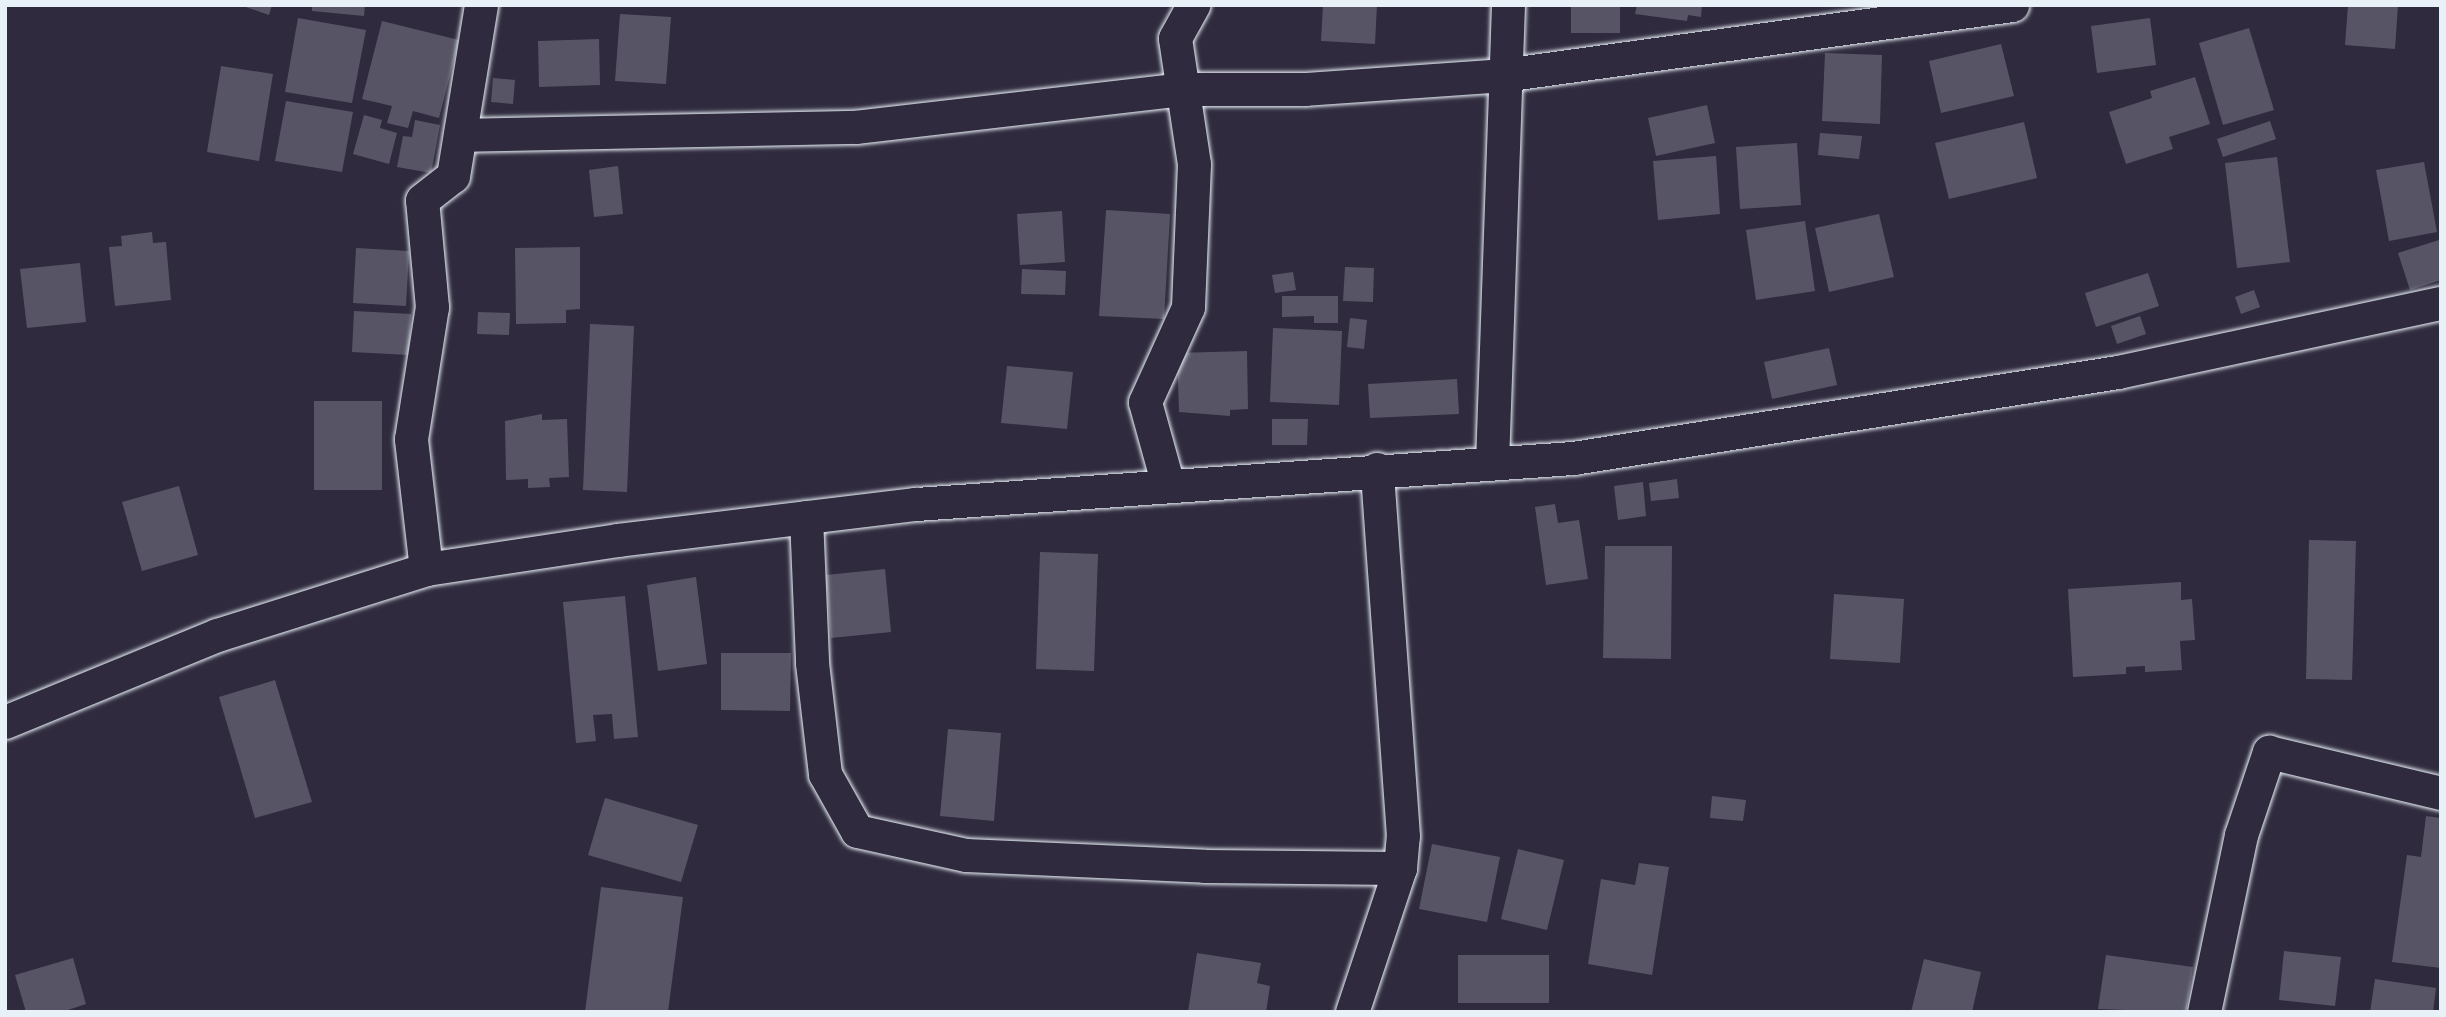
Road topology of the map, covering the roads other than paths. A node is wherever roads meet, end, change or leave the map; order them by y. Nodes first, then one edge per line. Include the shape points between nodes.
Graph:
1 (481, 5) edge
2 (1193, 5) edge
3 (1508, 5) edge
4 (2012, 5) edge
5 (1503, 75) junction
6 (1182, 89) junction
7 (460, 135) junction
8 (2441, 303) edge
9 (1492, 463) junction
10 (1377, 469) junction
11 (1168, 485) junction
12 (806, 517) junction
13 (426, 569) junction
14 (5, 722) edge
15 (2441, 793) edge
16 (1400, 868) junction
17 (1353, 1012) edge
18 (2204, 1012) edge

1 - 7 street
2 - 6 street via 1175,38
3 - 5 street
4 - 5 street
5 - 6 street via 1305,89
5 - 9 street
6 - 7 street via 855,127
6 - 11 street via 1194,164 1188,307 1145,402
7 - 13 street via 453,176 422,201 432,307 411,439
8 - 9 street via 2118,372 1573,458
9 - 10 street
10 - 11 street
10 - 16 street via 1403,836
11 - 12 street
12 - 13 street
12 - 16 street via 812,663 825,774 857,831 966,855 1205,866
13 - 14 street via 217,635
15 - 18 street via 2269,752 2241,835
16 - 17 street

